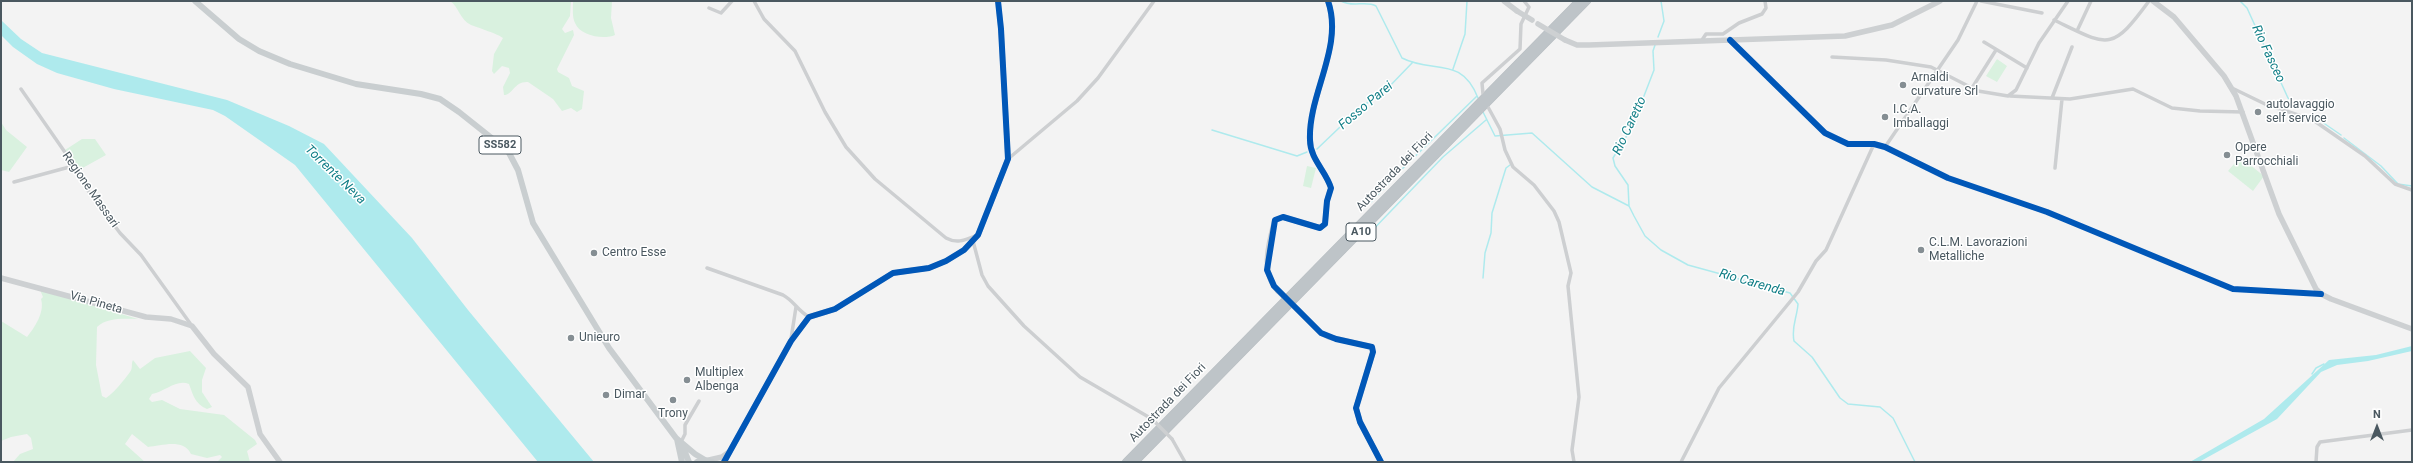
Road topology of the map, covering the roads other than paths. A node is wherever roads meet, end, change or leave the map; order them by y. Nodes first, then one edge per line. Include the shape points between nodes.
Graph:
1 (195, 1) edge
2 (732, 1) edge
3 (754, 1) edge
4 (998, 1) edge
5 (1154, 1) edge
6 (1328, 1) edge
7 (1504, 1) edge
8 (1524, 1) edge
9 (1579, 1) edge
10 (1588, 1) edge
11 (1765, 1) edge
12 (1940, 1) edge
13 (1977, 1) edge
14 (1981, 1) edge
15 (2068, 1) edge
16 (2091, 1) edge
17 (2150, 1) edge
18 (2153, 1) edge
19 (709, 8) dead end
20 (2042, 14) dead end
21 (2054, 20) junction
22 (2077, 31) junction
23 (1702, 40) junction
24 (1730, 40) junction
25 (1984, 42) dead end
26 (2072, 47) dead end
27 (1996, 50) junction
28 (1832, 57) dead end
29 (2027, 68) junction
30 (1937, 70) junction
31 (2231, 87) junction
32 (1972, 88) junction
33 (21, 90) dead end
34 (1483, 94) dead end
35 (2008, 96) junction
36 (2052, 98) junction
37 (2062, 99) junction
38 (1488, 107) dead end
39 (2243, 112) junction
40 (1874, 144) junction
41 (1885, 147) junction
42 (1008, 159) junction
43 (73, 166) junction
44 (2055, 168) dead end
45 (14, 182) dead end
46 (2412, 190) edge
47 (978, 235) junction
48 (973, 241) junction
49 (707, 268) dead end
50 (1, 278) edge
51 (2321, 294) junction
52 (796, 307) junction
53 (809, 317) junction
54 (192, 326) junction
55 (2412, 329) edge
56 (791, 341) junction
57 (699, 401) dead end
58 (2412, 430) edge
59 (680, 441) junction
60 (732, 450) junction
61 (708, 461) edge
62 (280, 462) edge
63 (682, 462) edge
64 (689, 462) edge
65 (697, 462) edge
66 (724, 462) edge
67 (1126, 462) edge
68 (1135, 462) edge
69 (1185, 462) edge
70 (1381, 462) edge
71 (1574, 462) edge
72 (1681, 462) edge
73 (2316, 462) edge

1 - 59 main road, SS582 via 239,39 278,59 356,84 440,99 508,151 518,170 528,210 540,236 609,348
2 - 19 street via 721,13
3 - 47 street via 764,19 794,51 846,147 875,179 952,242 960,242
4 - 42 street via 1002,29
5 - 42 street via 1098,78 1078,101
6 - 70 street, bridge via 1332,19 1330,44 1318,86 1310,135 1311,150 1331,188 1326,201 1325,224 1320,228 1283,217 1275,220 1267,270 1270,282 1321,333 1372,347 1373,352 1356,408 1360,422
7 - 23 street, bridge via 1565,40 1583,46
8 - 34 street via 1529,7 1521,24 1520,49 1482,84
9 - 67 highway, Autostrada dei Fiori / A10
10 - 68 highway, Autostrada dei Fiori / A10
11 - 23 street via 1766,8 1762,14 1739,23 1723,34 1706,34
12 - 24 street via 1892,25 1868,32 1812,38
13 - 30 street via 1958,40
14 - 20 street
15 - 21 street
16 - 22 street
17 - 22 street via 2126,31 2116,37 2100,41
18 - 31 street via 2174,17
21 - 22 street
21 - 29 street
23 - 24 street
24 - 40 street via 1825,133 1848,144
25 - 27 street
26 - 36 street
27 - 29 street
27 - 32 street
28 - 30 street via 1886,60 1917,64
29 - 35 street via 2016,90
30 - 32 street
30 - 41 street
31 - 39 street
31 - 46 street via 2261,102 2313,120 2365,156 2395,184
32 - 35 street
33 - 43 street, Regione Massari
35 - 36 street
36 - 37 street
37 - 39 street via 2134,89 2172,108
37 - 44 street
38 - 71 street via 1501,133 1513,168 1534,186 1554,211 1559,222 1569,266 1570,311 1579,397 1572,450
39 - 51 street via 2279,214 2311,281
40 - 41 street
40 - 72 street via 1826,250 1816,261 1798,292 1719,388
41 - 51 street via 1948,178 2047,212 2233,289
42 - 47 street
43 - 45 street
43 - 54 street, Regione Massari via 89,192 120,233 141,255
47 - 48 street
48 - 53 street via 964,250 937,265 894,273 835,309
48 - 69 street, bridge via 982,275 988,286 1024,326 1080,376 1152,419 1172,439
49 - 52 street via 784,295 792,300
50 - 54 street, Via Pineta via 146,317 171,319
51 - 55 street
52 - 53 street
52 - 56 street
53 - 56 street
54 - 62 street via 219,360 248,387 260,434
56 - 60 street
57 - 59 street via 685,424 685,434
58 - 73 street via 2320,442
59 - 61 main road, SS582
59 - 63 main road
59 - 64 main road, SS582
60 - 61 street via 722,457
60 - 66 street
61 - 65 main road

